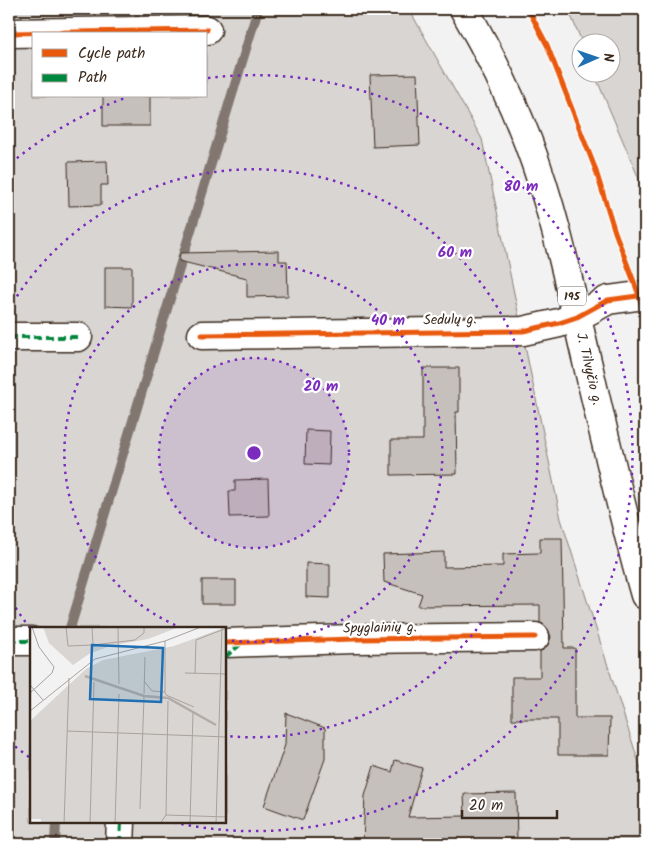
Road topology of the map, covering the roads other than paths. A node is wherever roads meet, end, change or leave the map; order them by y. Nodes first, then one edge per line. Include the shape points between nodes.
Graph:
1 (464, 9) edge
2 (206, 30) dead end
3 (9, 32) edge
4 (645, 295) edge
5 (577, 317) junction
6 (202, 335) dead end
7 (9, 337) edge
8 (78, 337) dead end
9 (645, 595) edge
10 (534, 638) dead end
11 (9, 641) edge
12 (30, 641) edge
13 (231, 647) edge
14 (121, 823) edge
15 (120, 844) edge

1 - 5 street, J. Tilvyčio g. / 195 via 506,87 528,143 548,201
2 - 3 street
4 - 5 street, Sedulų g. via 608,300
5 - 6 street, Sedulų g. via 523,330
5 - 9 street, J. Tilvyčio g. / 195
7 - 8 street
10 - 13 street, Spyglainių g. via 354,639
11 - 12 street
14 - 15 street

